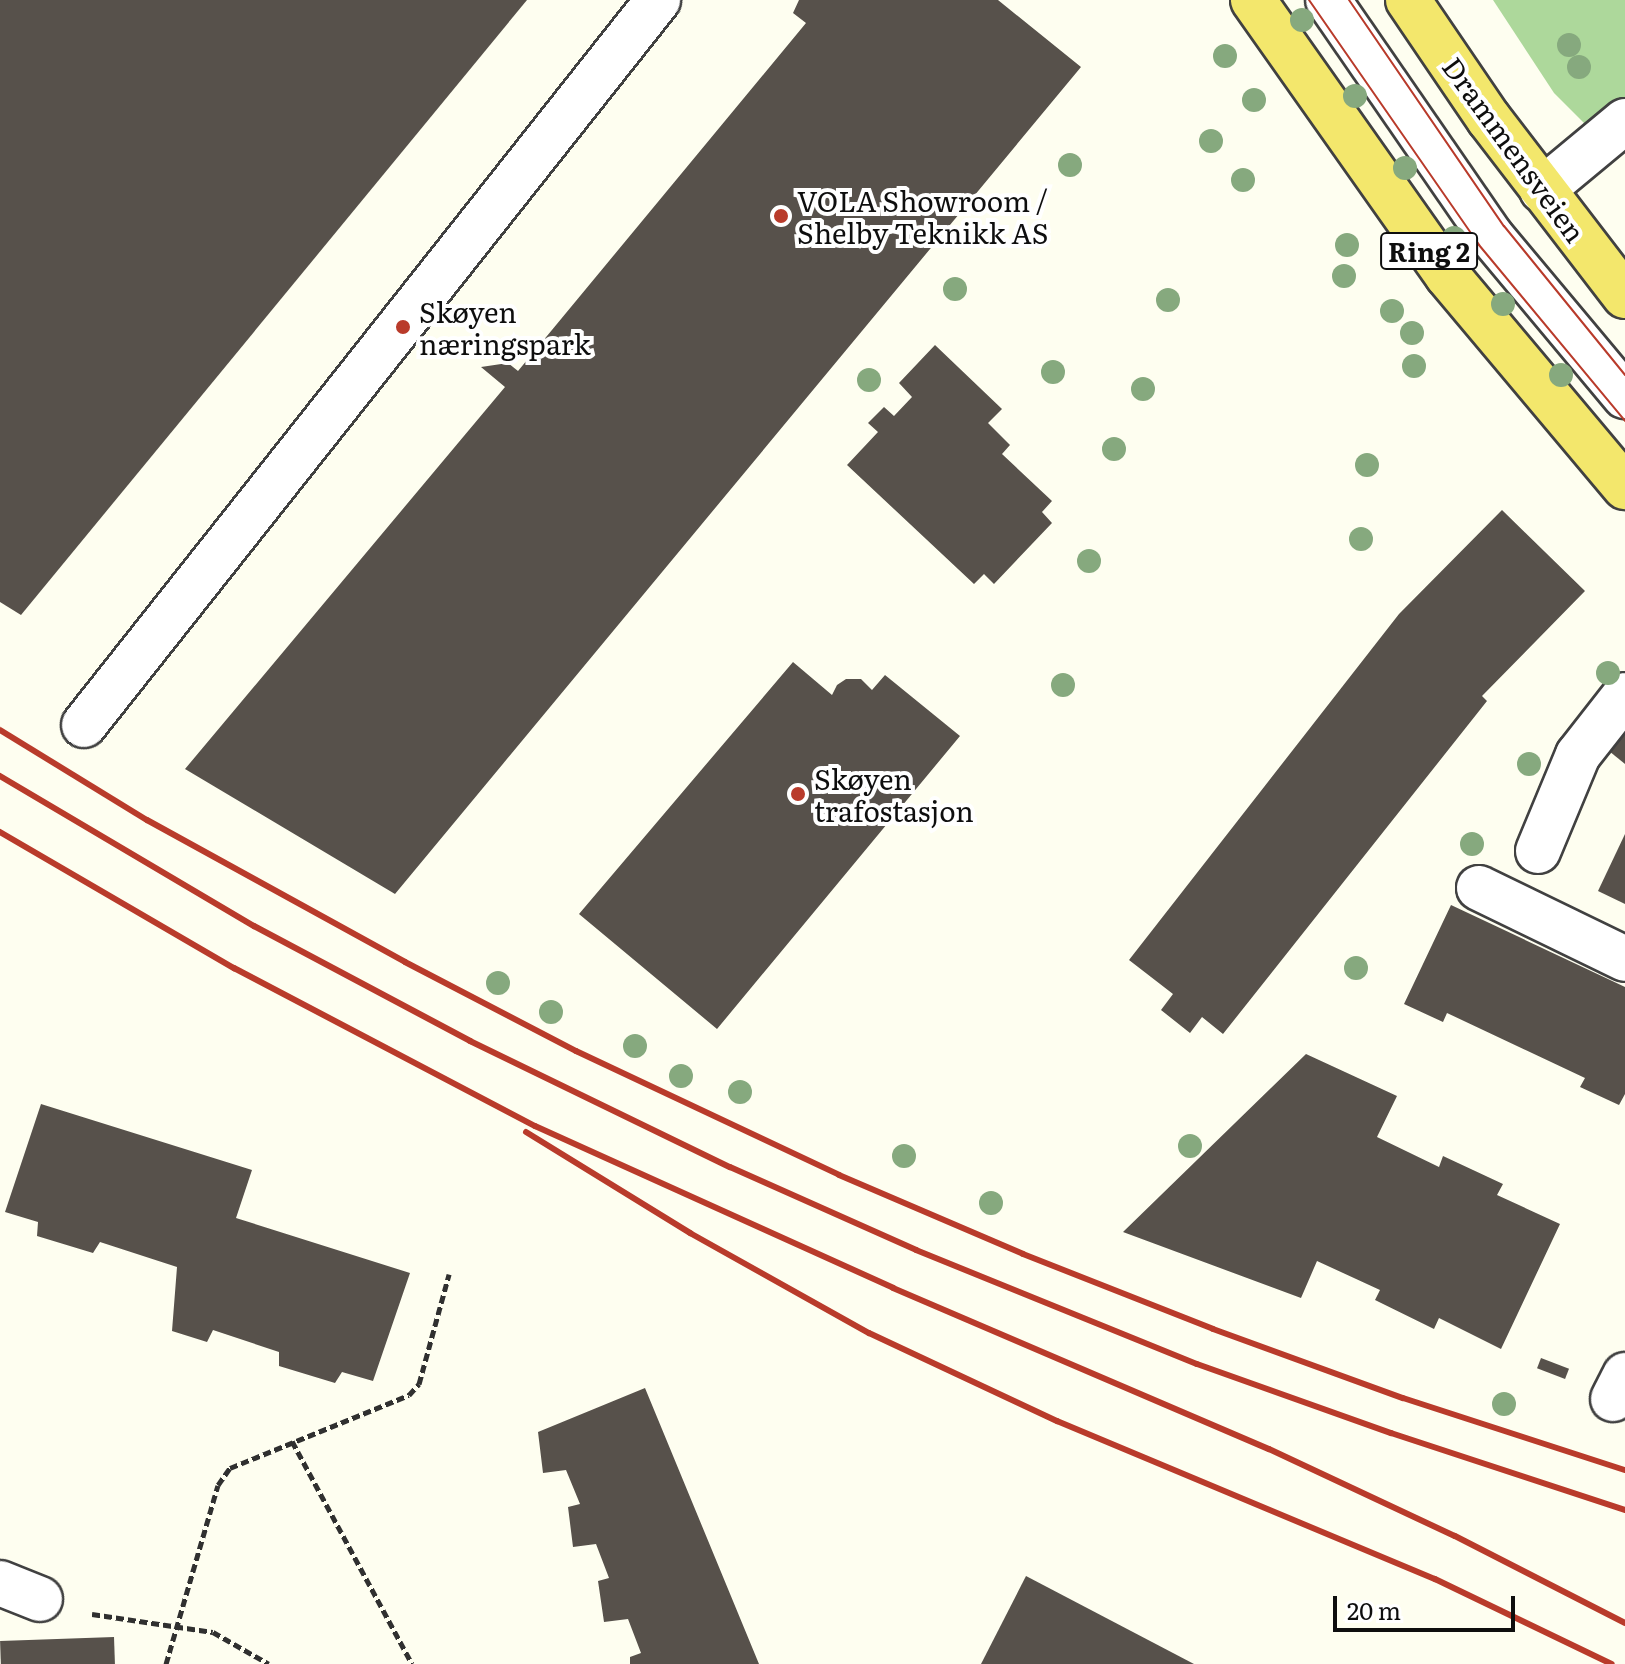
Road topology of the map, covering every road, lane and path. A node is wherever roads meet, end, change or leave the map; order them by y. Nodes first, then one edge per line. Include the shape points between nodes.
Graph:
1 (658, 0) edge
2 (1253, 0) edge
3 (1328, 0) edge
4 (1408, 0) edge
5 (1625, 121) edge
6 (1542, 190) junction
7 (1625, 296) edge
8 (1625, 396) edge
9 (1625, 487) edge
10 (1625, 695) edge
11 (84, 725) dead end
12 (1538, 851) dead end
13 (1479, 888) dead end
14 (1625, 959) edge
15 (449, 1274) dead end
16 (292, 1441) junction
17 (0, 1583) edge
18 (40, 1599) joint
19 (176, 1626) junction
20 (166, 1664) edge
21 (269, 1664) edge
22 (412, 1664) edge

1 - 11 street
2 - 9 main road, Ring 2 via 1447,275
3 - 8 street via 1491,236
4 - 6 main road, Drammensveien
5 - 6 street
6 - 7 main road, Drammensveien
10 - 12 street via 1578,755
13 - 14 street
15 - 16 path via 419,1384 409,1395
16 - 19 path via 230,1468 218,1485
16 - 22 path
17 - 18 street
18 - 19 path via 109,1619
19 - 20 path
19 - 21 path via 223,1635

